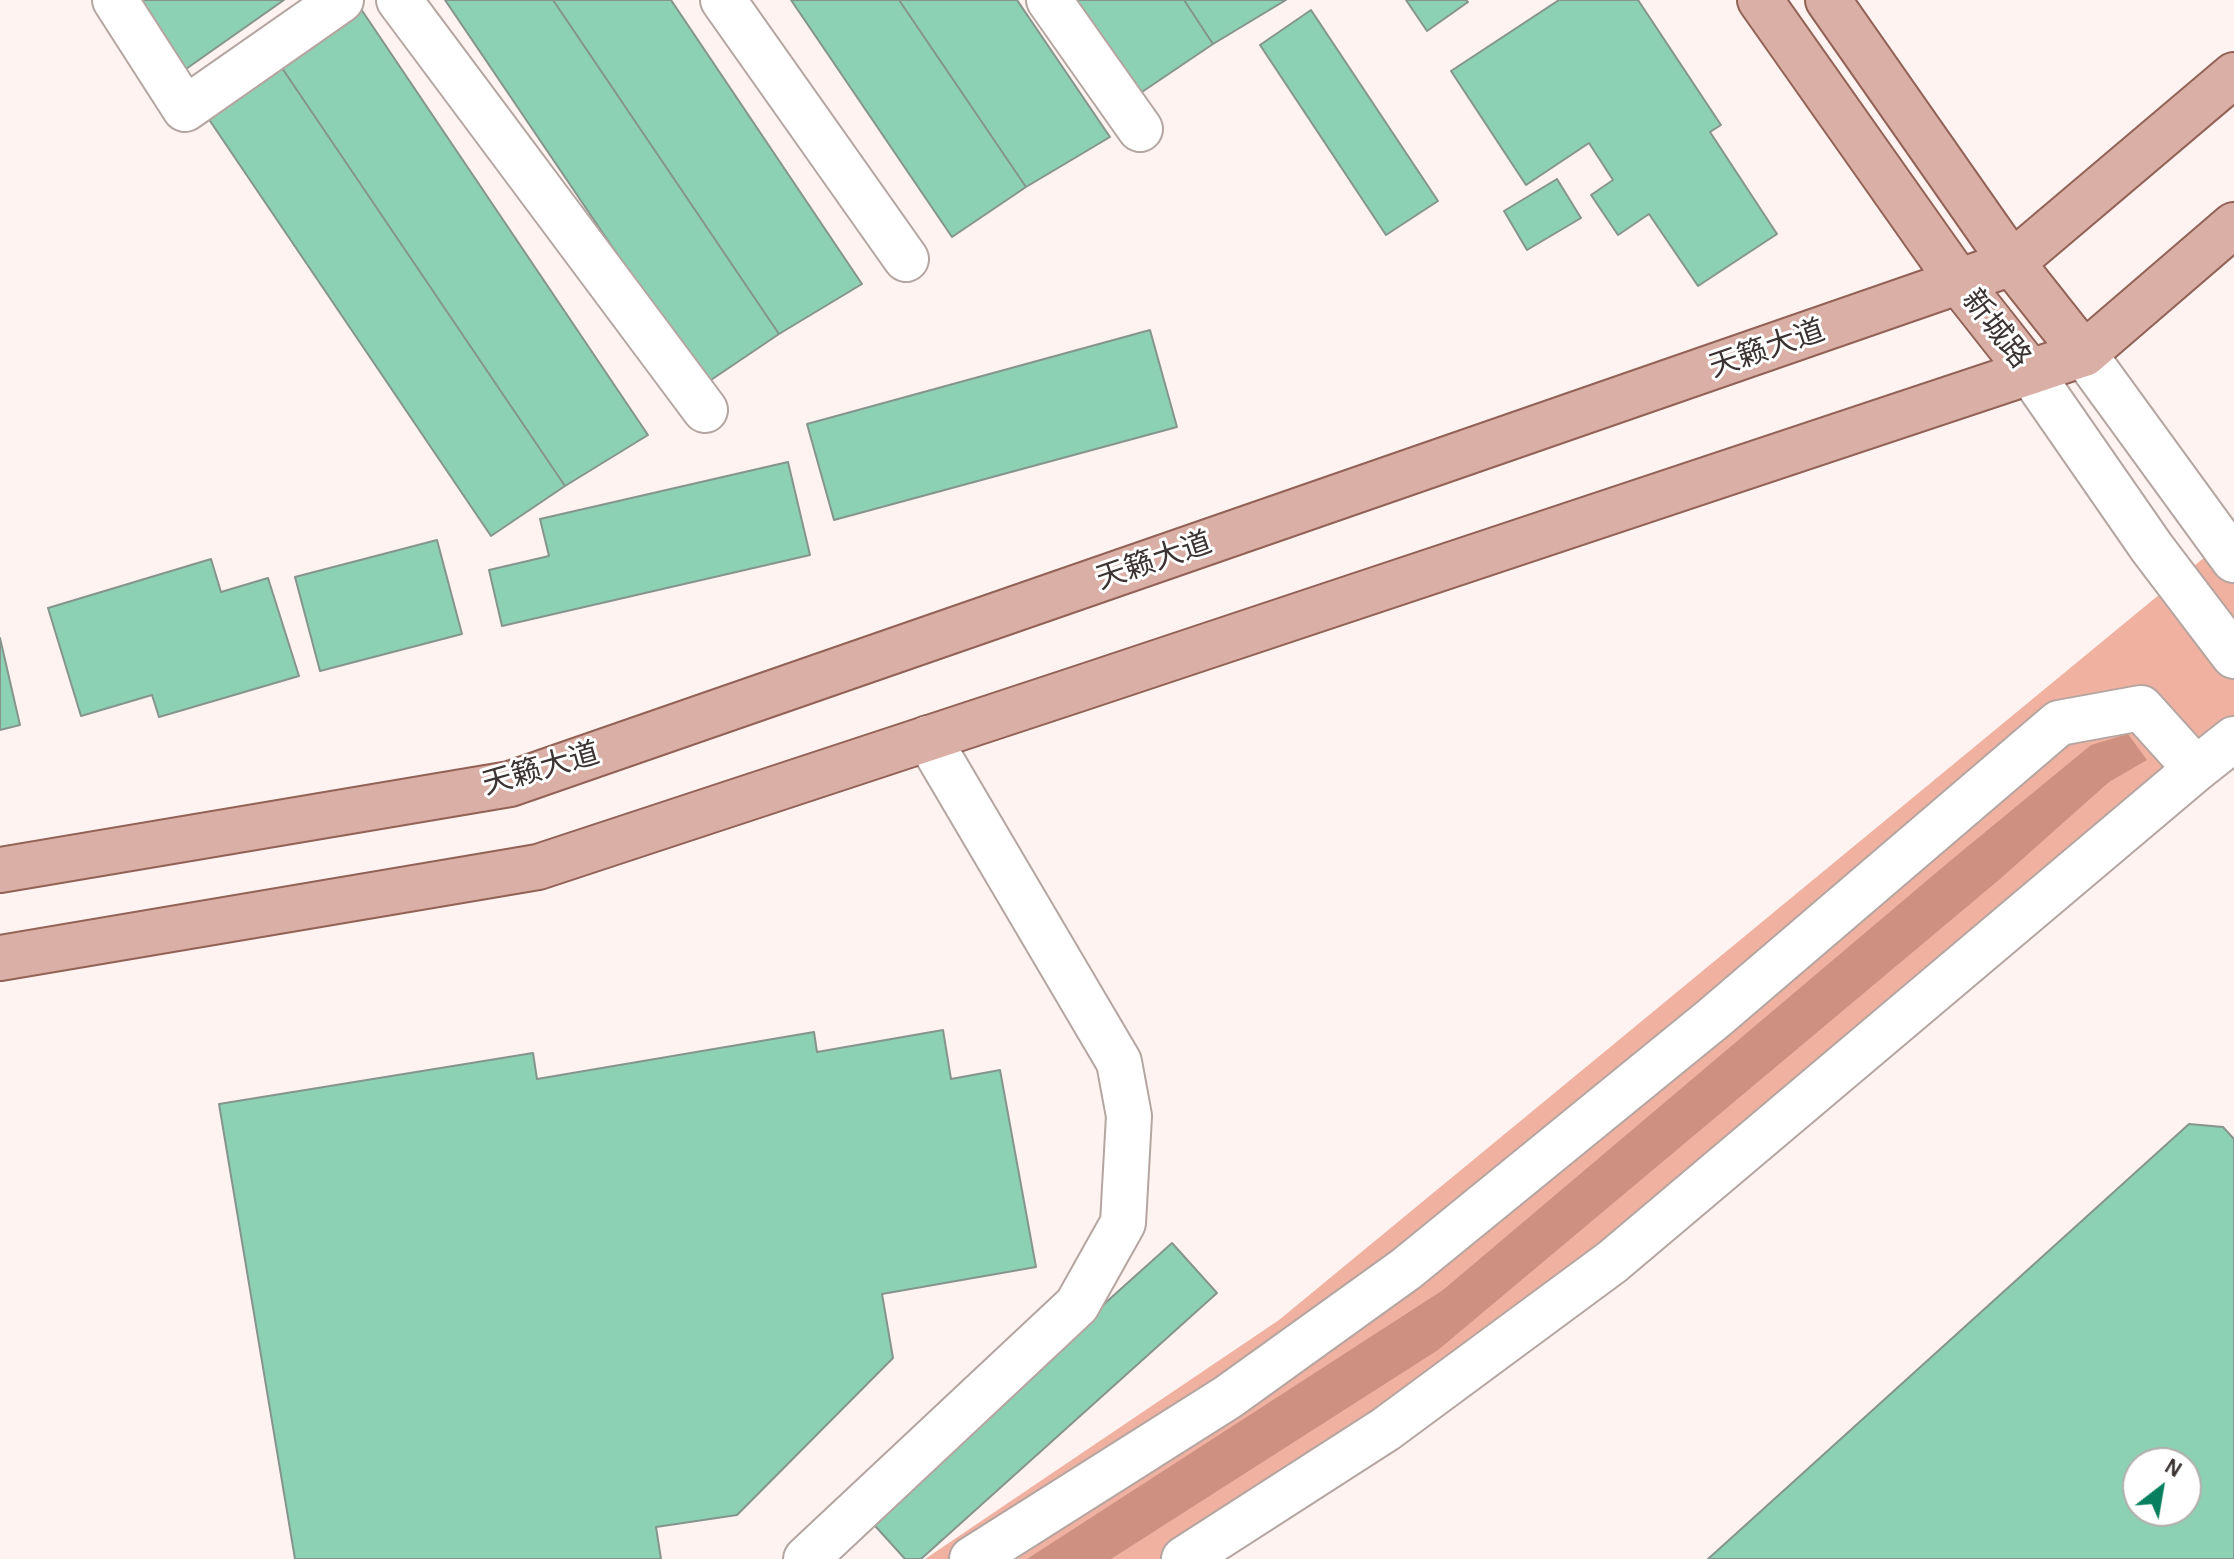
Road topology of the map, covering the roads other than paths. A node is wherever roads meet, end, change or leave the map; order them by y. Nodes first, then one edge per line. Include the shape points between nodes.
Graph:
1 (115, 0) edge
2 (341, 0) edge
3 (399, 0) edge
4 (723, 0) edge
5 (1049, 0) edge
6 (1760, 0) edge
7 (1828, 0) edge
8 (2234, 75) edge
9 (1140, 129) dead end
10 (2234, 225) edge
11 (906, 259) dead end
12 (2012, 263) junction
13 (1959, 282) junction
14 (2084, 354) junction
15 (2030, 372) junction
16 (705, 410) dead end
17 (2234, 560) edge
18 (2234, 656) edge
19 (928, 738) junction
20 (2234, 739) edge
21 (2196, 769) junction
22 (0, 870) edge
23 (0, 958) edge
24 (806, 1559) edge
25 (972, 1559) edge
26 (1184, 1559) edge

1 - 2 street via 185,109
3 - 16 street
4 - 11 street
5 - 9 street
6 - 13 main road, 新城路
7 - 12 main road, 新城路
8 - 12 main road, 天籁大道
10 - 14 main road
12 - 13 main road, 天籁大道
12 - 14 main road, 新城路
13 - 15 main road, 新城路
13 - 22 main road, 天籁大道 via 510,784
14 - 15 main road
14 - 17 street, 新城路
15 - 18 street, 新城路
15 - 19 main road
19 - 23 main road via 538,867
19 - 24 street via 1119,1062 1129,1116 1123,1223 1077,1305
20 - 21 street
21 - 25 street via 2141,708 2059,723 1714,1018 1406,1269 1228,1397
21 - 26 street via 1612,1262 1386,1429

